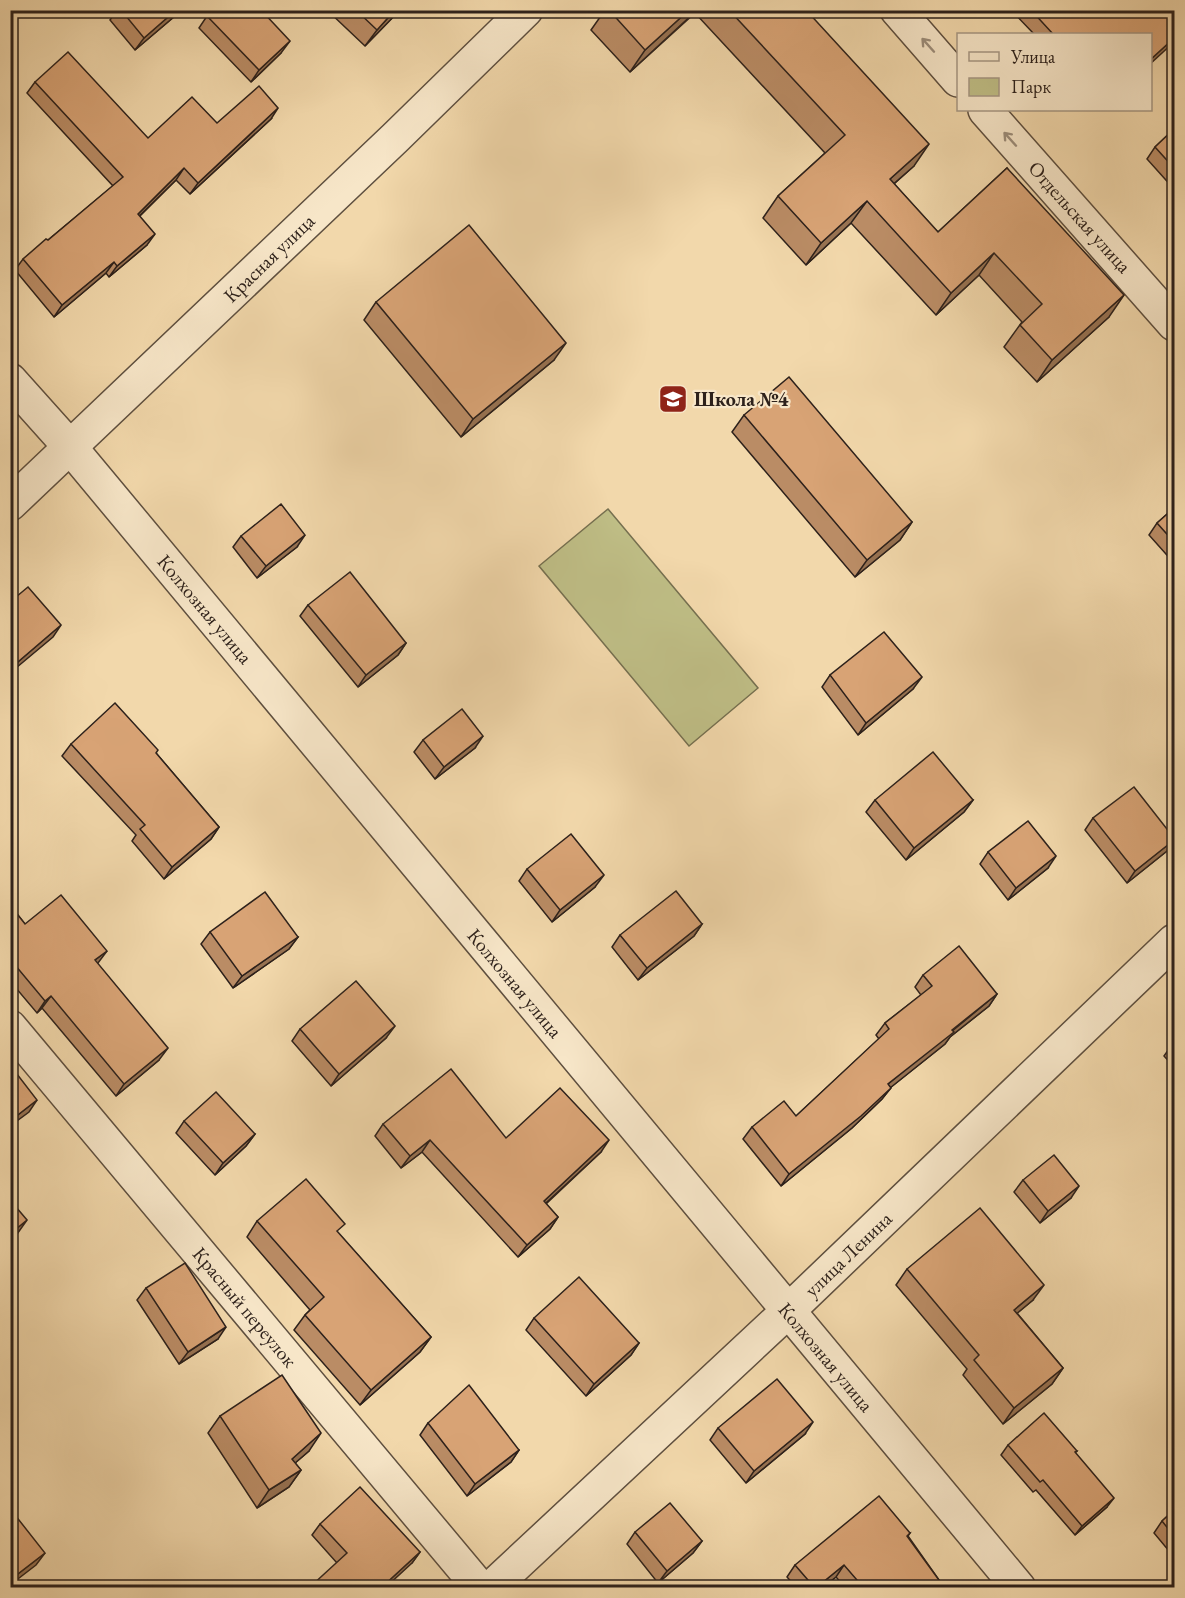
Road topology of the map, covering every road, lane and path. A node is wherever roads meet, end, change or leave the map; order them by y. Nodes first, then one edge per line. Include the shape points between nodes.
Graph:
1 (526, 10) edge
2 (897, 10) edge
3 (957, 79) edge
4 (986, 111) edge
5 (1174, 324) edge
6 (10, 380) edge
7 (70, 447) junction
8 (10, 504) edge
9 (1174, 941) edge
10 (10, 1026) edge
11 (788, 1311) junction
12 (480, 1587) edge
13 (491, 1587) edge
14 (1019, 1587) edge

1 - 7 street, Красная улица
3 -> 2 street
5 -> 4 street, Отдельская улица
6 - 7 street, Колхозная улица
7 - 8 street, Красная улица
7 - 11 street, Колхозная улица
9 - 11 street, улица Ленина
10 - 12 street, Красный переулок
11 - 13 street, улица Ленина
11 - 14 street, Колхозная улица

